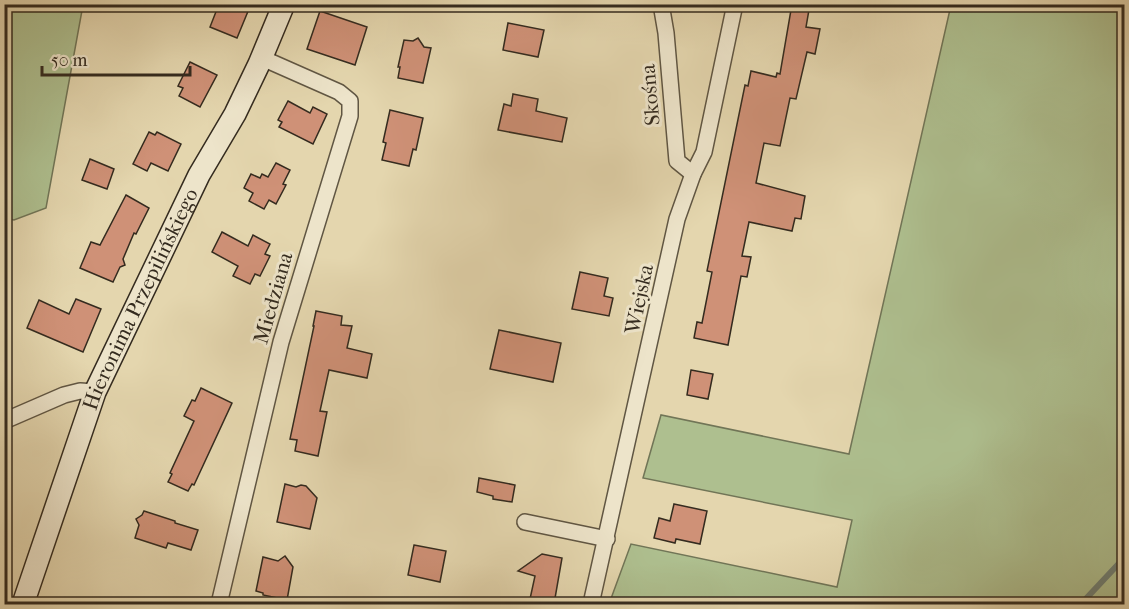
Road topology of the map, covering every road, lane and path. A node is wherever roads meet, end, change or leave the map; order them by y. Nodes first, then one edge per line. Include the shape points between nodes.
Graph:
1 (284, 4) edge
2 (662, 4) edge
3 (735, 4) edge
4 (262, 58) junction
5 (693, 174) junction
6 (95, 393) junction
7 (4, 421) edge
8 (525, 522) dead end
9 (607, 539) junction
10 (23, 604) edge
11 (219, 604) edge
12 (591, 604) edge

1 - 4 street, Hieronima Przepilińskiego
2 - 5 street, Skośna via 676,161
3 - 5 street, Wiejska via 704,152
4 - 6 street, Hieronima Przepilińskiego via 199,175
4 - 11 street, Miedziana via 339,92 350,101 350,116 281,342
5 - 9 street, Wiejska via 677,219
6 - 7 street via 64,395
6 - 10 street, Hieronima Przepilińskiego
8 - 9 street
9 - 12 street, Wiejska

